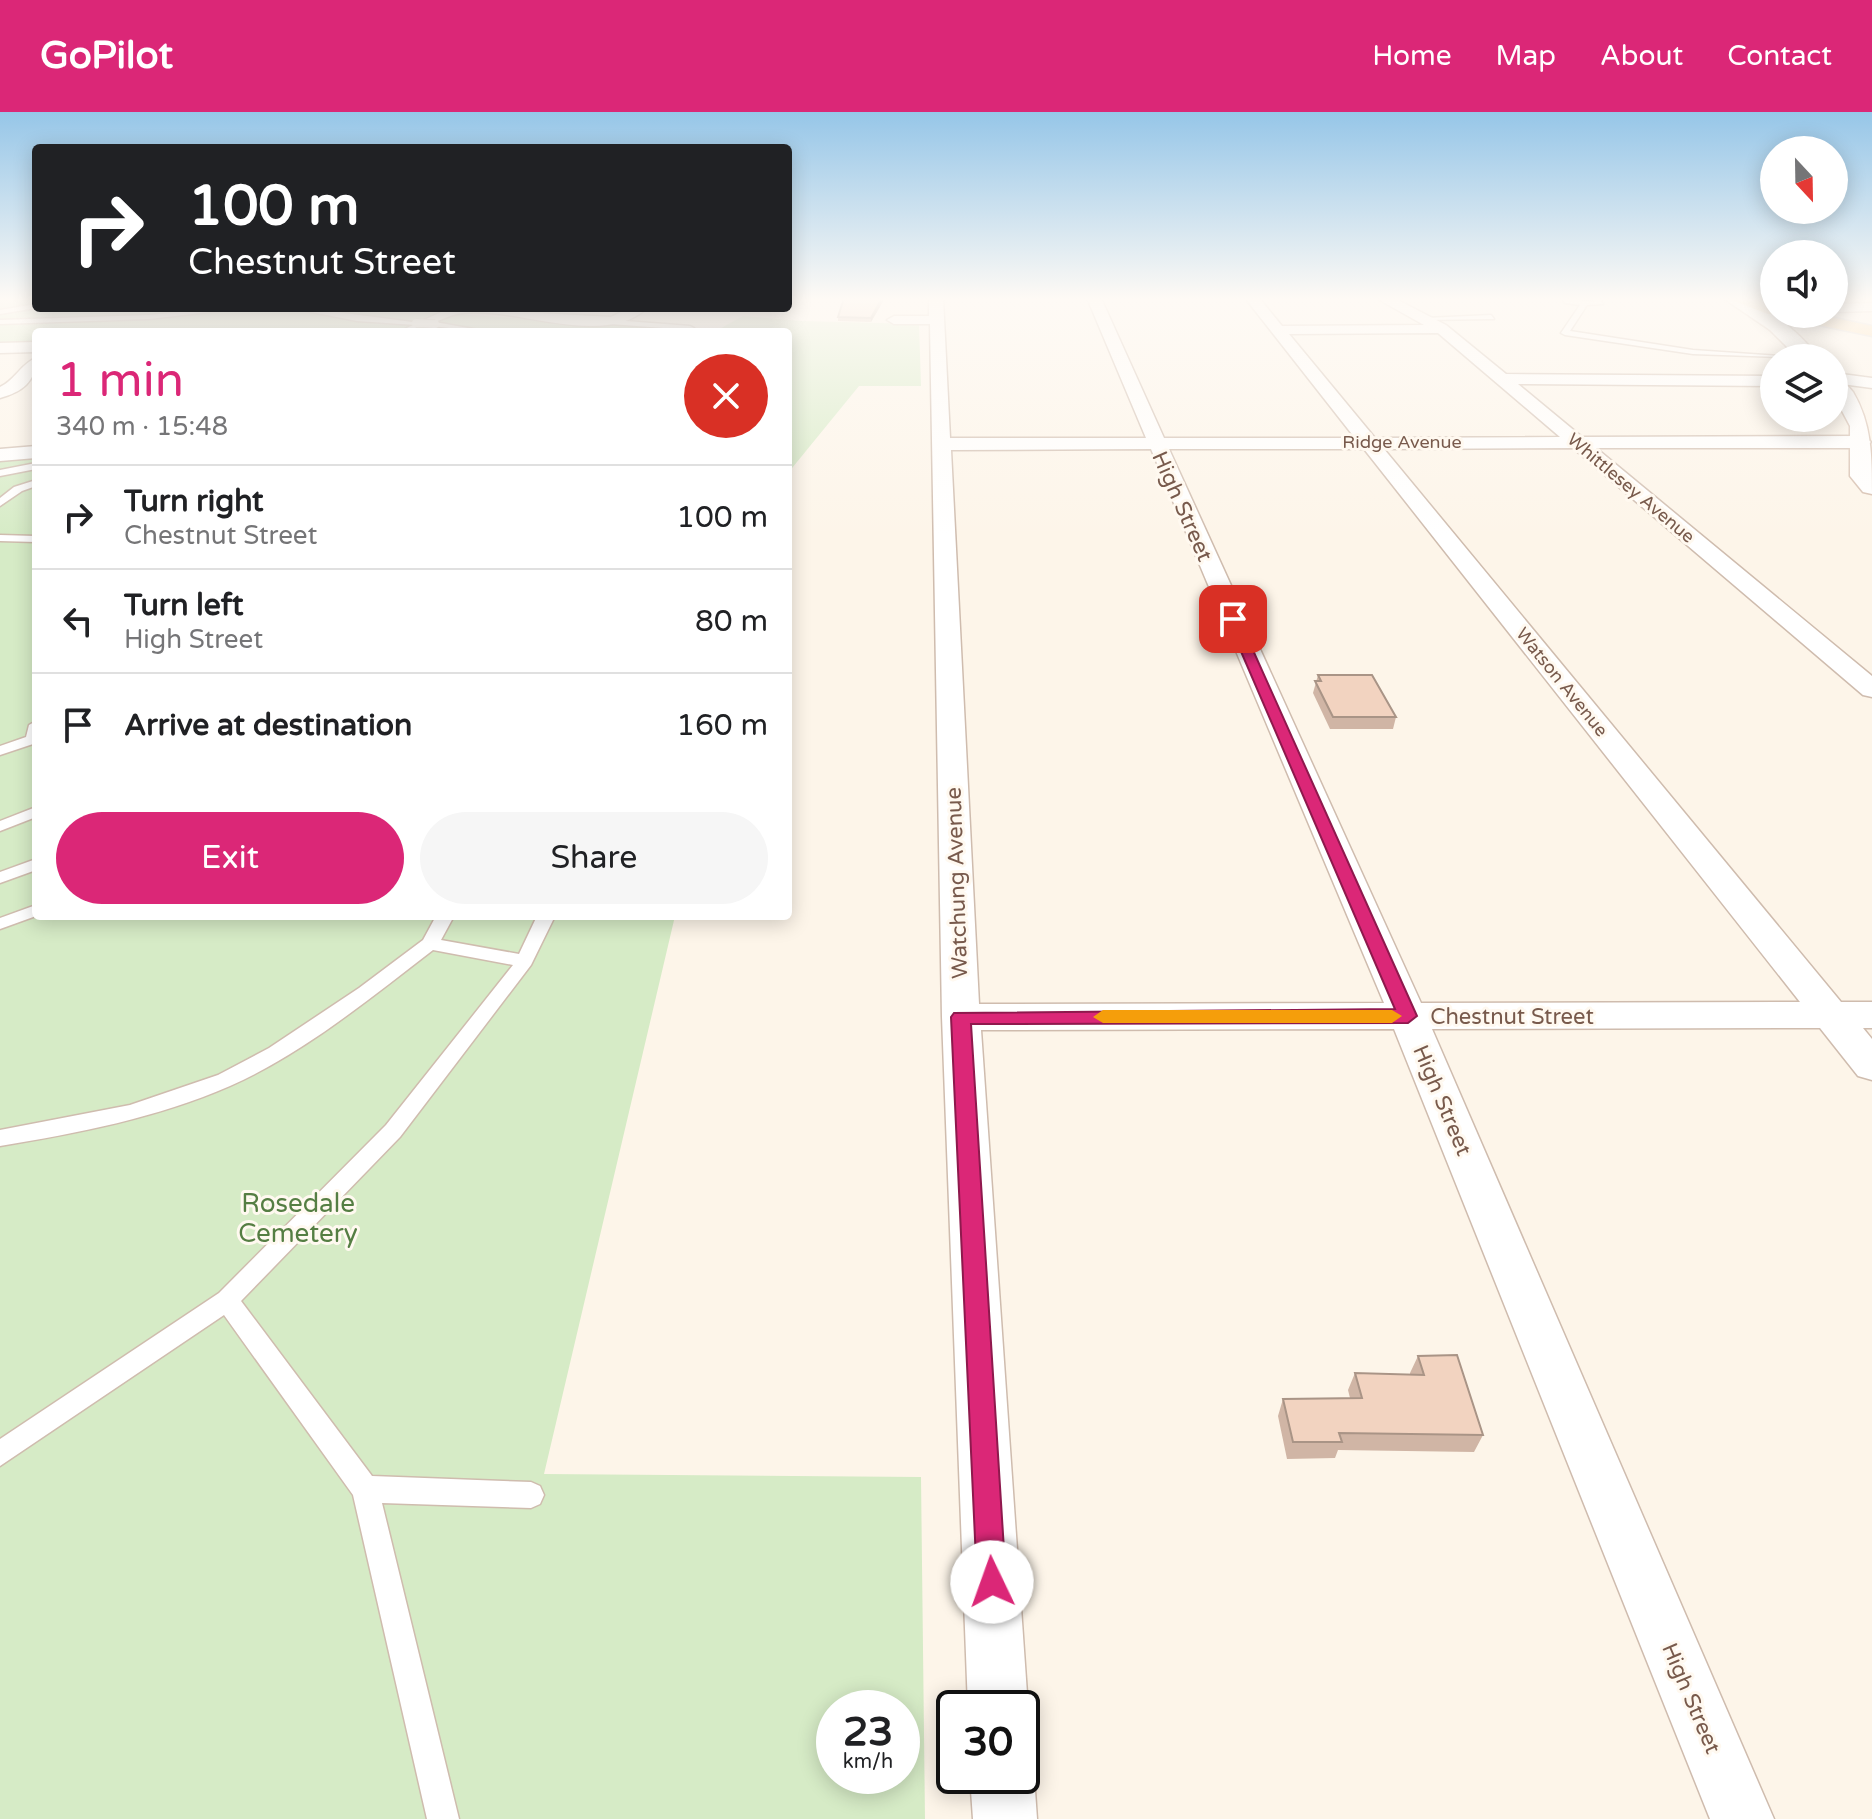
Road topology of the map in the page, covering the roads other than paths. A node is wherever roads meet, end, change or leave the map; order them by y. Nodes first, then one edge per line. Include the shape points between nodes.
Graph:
1 (24, 378) edge
2 (939, 378) edge
3 (1128, 378) edge
4 (1316, 378) edge
5 (1504, 379) joint
6 (1760, 381) edge
7 (1848, 382) edge
8 (1872, 383) edge
9 (0, 393) edge
10 (1848, 399) edge
11 (1865, 439) edge
12 (1155, 442) junction
13 (1574, 442) junction
14 (1368, 443) junction
15 (942, 444) junction
16 (32, 452) edge
17 (0, 455) edge
18 (32, 467) edge
19 (0, 473) edge
20 (32, 484) edge
21 (1872, 487) edge
22 (0, 503) edge
23 (0, 538) edge
24 (32, 539) edge
25 (1872, 689) edge
26 (32, 740) edge
27 (0, 751) edge
28 (32, 814) edge
29 (0, 826) edge
30 (32, 866) edge
31 (0, 878) edge
32 (32, 912) edge
33 (443, 920) edge
34 (544, 920) edge
35 (0, 924) edge
36 (430, 944) junction
37 (525, 961) junction
38 (1831, 1015) junction
39 (1872, 1015) edge
40 (1408, 1016) junction
41 (961, 1017) junction
42 (1872, 1066) edge
43 (0, 1138) edge
44 (227, 1300) junction
45 (0, 1454) edge
46 (365, 1489) junction
47 (531, 1495) dead end
48 (997, 1690) edge
49 (1003, 1794) edge
50 (443, 1819) edge
51 (1005, 1819) edge
52 (1742, 1819) edge

1 - 9 street
2 - 15 street, Watchung Avenue
3 - 12 street, High Street
4 - 14 street, Watson Avenue
5 - 6 street
5 - 13 street, Whittlesey Avenue
7 - 8 street
10 - 11 street
11 - 13 street, Ridge Avenue
11 - 21 street via 1862,476
12 - 14 street, Ridge Avenue
12 - 15 street, Ridge Avenue
12 - 40 street, High Street
13 - 14 street, Ridge Avenue
13 - 25 street, Whittlesey Avenue
14 - 38 street, Watson Avenue
15 - 41 street, Watchung Avenue
16 - 17 street
18 - 19 lane
20 - 22 lane
23 - 24 lane
26 - 27 lane
28 - 29 lane
30 - 31 lane
32 - 35 lane
33 - 36 lane
34 - 37 lane
36 - 37 lane
36 - 43 lane via 251,1067 154,1106
37 - 44 lane via 393,1131
38 - 39 street, Chestnut Street
38 - 40 street, Chestnut Street
38 - 42 street, Watson Avenue
40 - 41 street, Chestnut Street
40 - 52 street, High Street
41 - 48 street, Watchung Avenue
44 - 45 lane
44 - 46 lane
46 - 47 lane
46 - 50 lane
49 - 51 street

